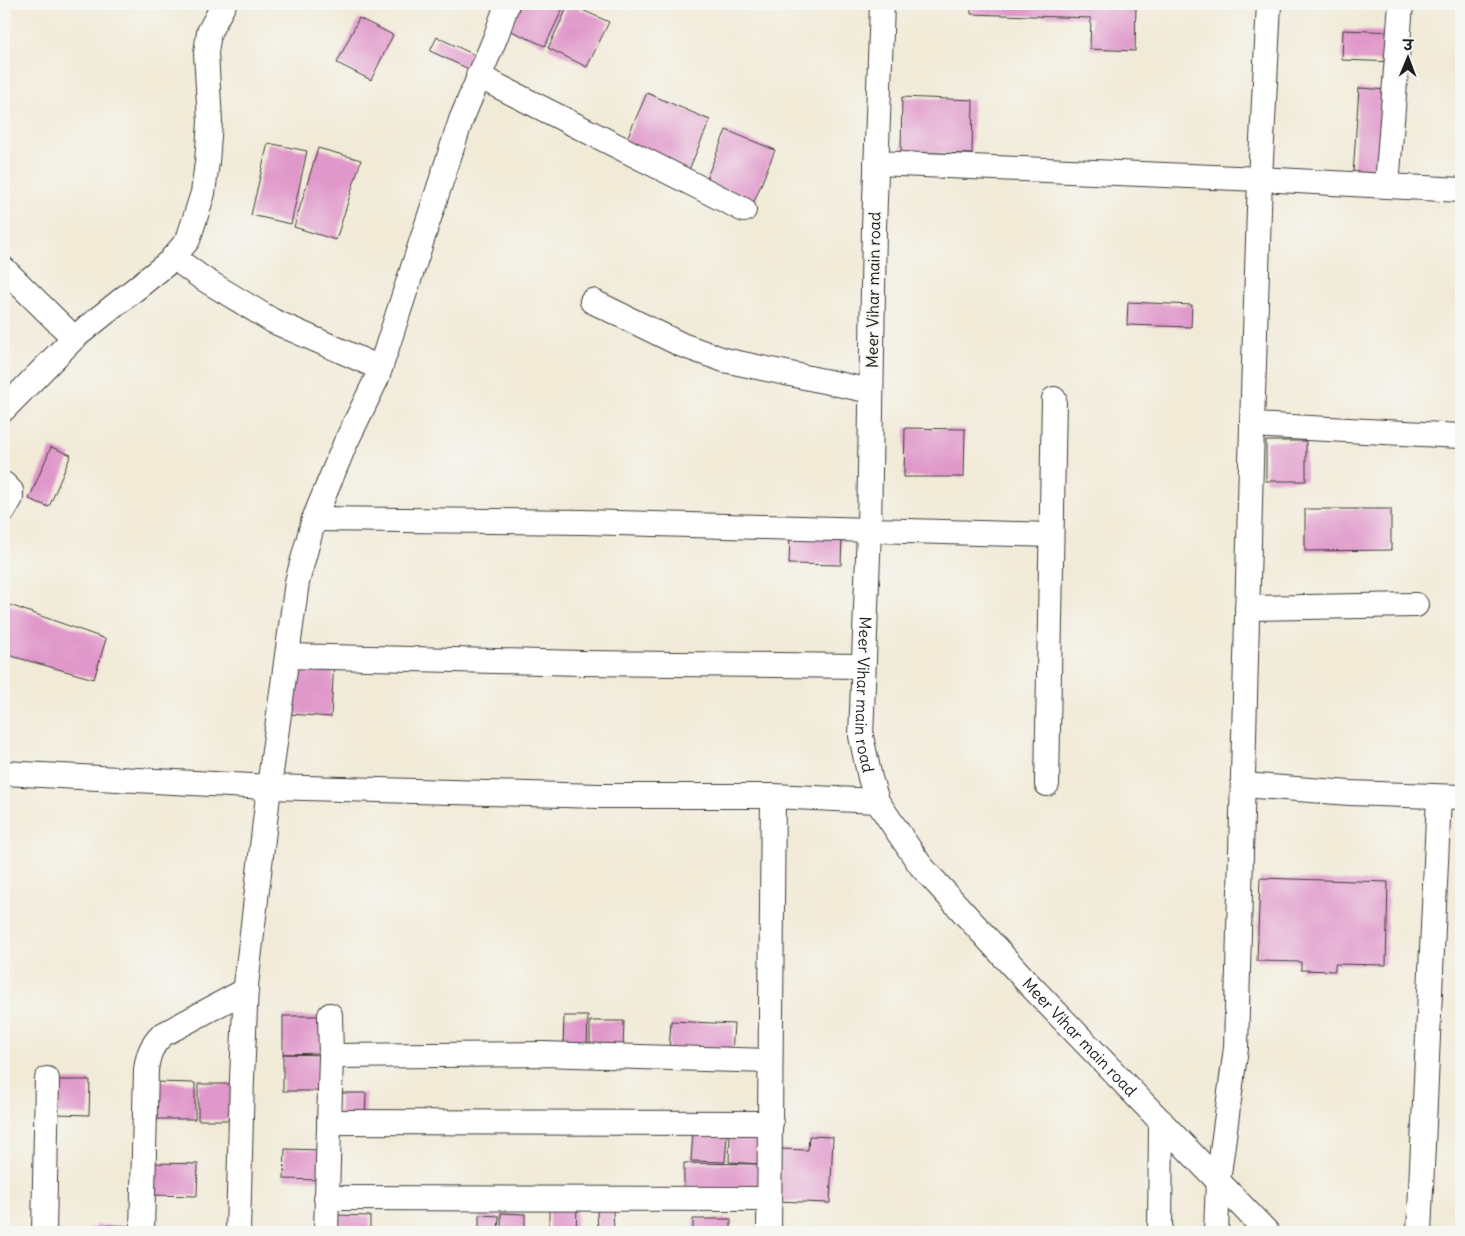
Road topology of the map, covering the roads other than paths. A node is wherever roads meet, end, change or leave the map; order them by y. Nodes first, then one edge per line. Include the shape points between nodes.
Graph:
1 (224, 4) edge
2 (507, 4) edge
3 (882, 4) edge
4 (1269, 4) edge
5 (1401, 4) edge
6 (478, 76) junction
7 (876, 163) junction
8 (1260, 178) junction
9 (1387, 186) junction
10 (1461, 190) edge
11 (744, 210) dead end
12 (174, 257) junction
13 (4, 269) edge
14 (592, 301) dead end
15 (74, 338) junction
16 (380, 368) junction
17 (871, 391) junction
18 (1054, 398) dead end
19 (4, 409) edge
20 (1252, 425) junction
21 (1461, 436) edge
22 (4, 484) edge
23 (4, 510) edge
24 (314, 519) junction
25 (869, 530) junction
26 (1051, 535) junction
27 (1416, 605) dead end
28 (1247, 608) junction
29 (287, 656) junction
30 (862, 666) junction
31 (4, 773) edge
32 (1048, 784) dead end
33 (1242, 785) junction
34 (269, 787) junction
35 (772, 796) junction
36 (1450, 797) edge
37 (877, 801) junction
38 (246, 990) junction
39 (330, 1015) dead end
40 (331, 1056) junction
41 (770, 1061) junction
42 (47, 1079) dead end
43 (329, 1122) junction
44 (1161, 1122) junction
45 (771, 1123) junction
46 (1218, 1180) junction
47 (326, 1198) junction
48 (770, 1198) junction
49 (44, 1232) edge
50 (142, 1232) edge
51 (238, 1232) edge
52 (326, 1232) edge
53 (769, 1232) edge
54 (1160, 1232) edge
55 (1216, 1232) edge
56 (1268, 1232) edge
57 (1419, 1232) edge

1 - 12 street via 209,32 206,53 210,122 203,193 188,240
2 - 6 street
3 - 7 street, Meer Vihar main road
4 - 8 street
5 - 9 street
6 - 11 street
6 - 16 street
7 - 8 street
7 - 17 street, Meer Vihar main road
8 - 9 street
8 - 20 street
9 - 10 street
12 - 15 street
12 - 16 street via 273,321
13 - 15 street
14 - 17 street via 682,345 724,360
15 - 19 street
16 - 24 street
17 - 25 street, Meer Vihar main road
18 - 26 street
20 - 21 street
20 - 28 street
22 - 23 street via 11,490 11,498
24 - 25 street
24 - 29 street via 297,582
25 - 26 street
25 - 30 street, Meer Vihar main road
26 - 32 street
27 - 28 street
28 - 33 street
29 - 30 street
29 - 34 street
30 - 37 street, Meer Vihar main road via 861,736
31 - 34 street
33 - 36 street
33 - 46 street via 1236,1048
34 - 35 street via 599,796
34 - 38 street
35 - 37 street
35 - 41 street
36 - 57 street
37 - 44 street, Meer Vihar main road via 921,866
38 - 50 street via 162,1035 148,1054
38 - 51 street
39 - 40 street
40 - 41 street via 542,1054
40 - 43 street
41 - 45 street
42 - 49 street
43 - 45 street
43 - 47 street
44 - 46 street, Meer Vihar main road
44 - 54 street
45 - 48 street
46 - 55 street
46 - 56 street, Meer Vihar main road
47 - 48 street
47 - 52 street
48 - 53 street

